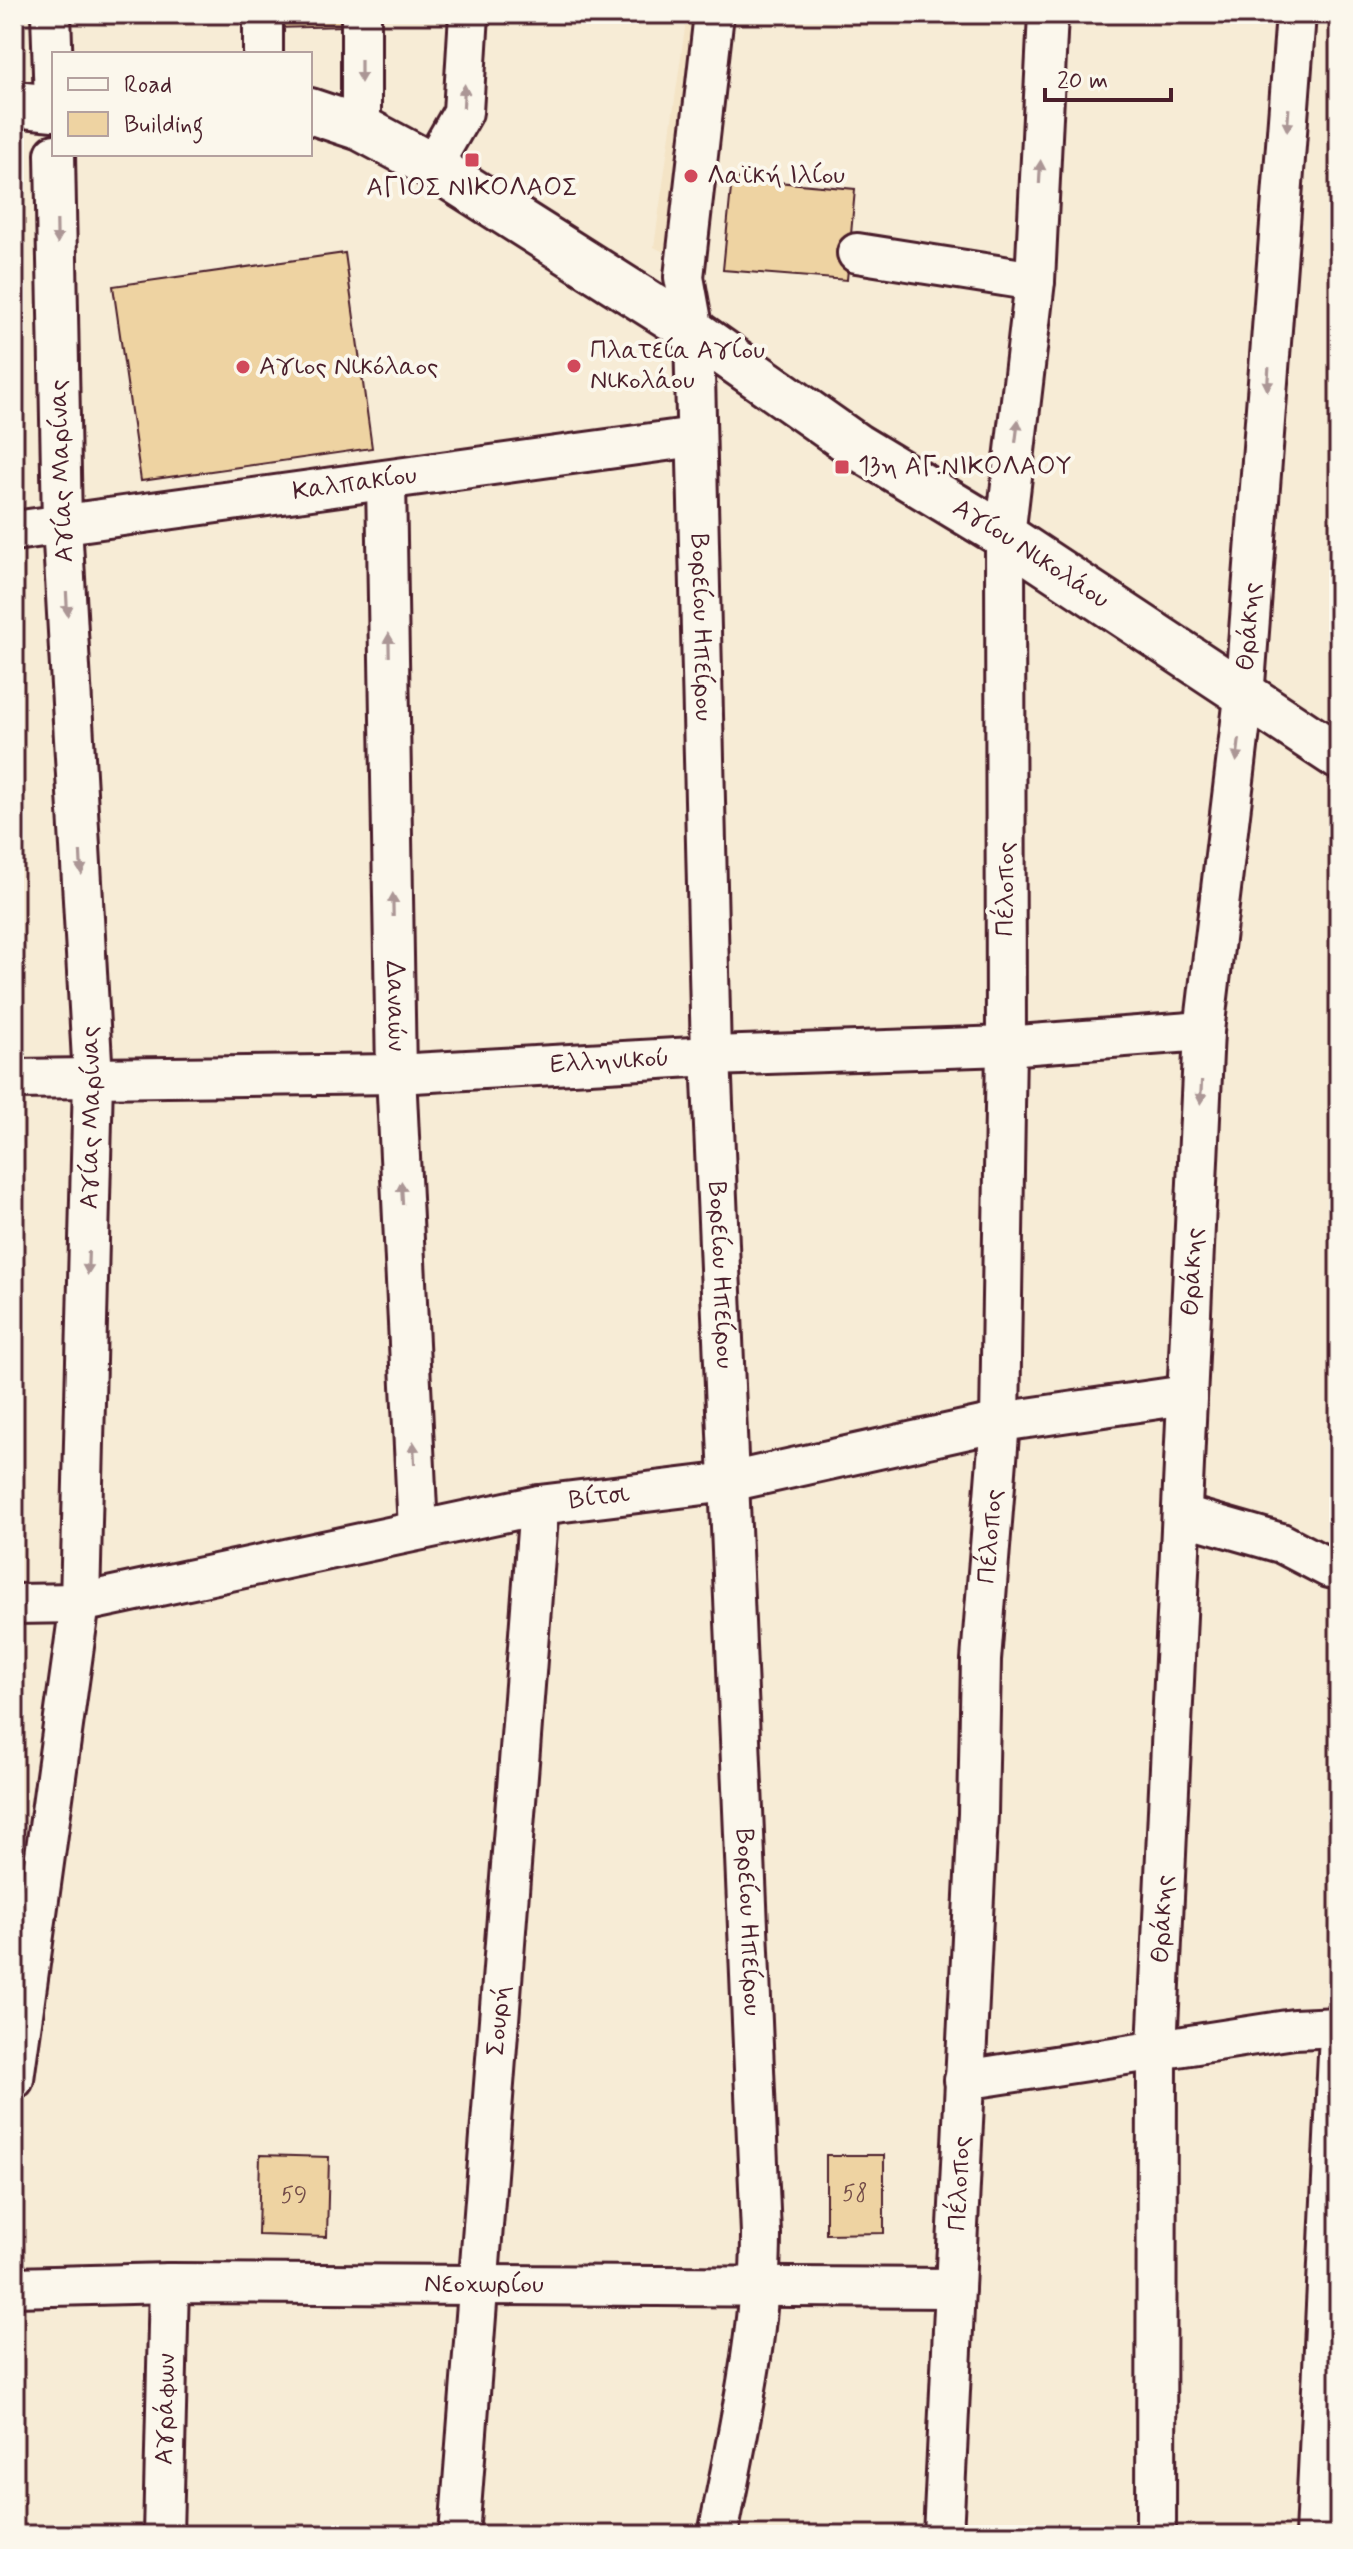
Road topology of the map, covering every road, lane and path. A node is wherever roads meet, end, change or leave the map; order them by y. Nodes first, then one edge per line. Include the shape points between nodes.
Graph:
1 (51, 14) edge
2 (263, 14) edge
3 (361, 14) edge
4 (469, 14) edge
5 (714, 14) edge
6 (1048, 14) edge
7 (1296, 14) edge
8 (52, 52) edge
9 (263, 52) edge
10 (14, 104) edge
11 (52, 105) edge
12 (312, 112) edge
13 (361, 128) junction
14 (55, 156) edge
15 (432, 166) junction
16 (857, 253) dead end
17 (1035, 281) junction
18 (694, 332) junction
19 (695, 437) junction
20 (386, 480) junction
21 (62, 524) junction
22 (14, 531) edge
23 (1005, 536) junction
24 (1244, 697) junction
25 (1339, 757) edge
26 (1204, 1031) junction
27 (1006, 1046) junction
28 (711, 1056) junction
29 (396, 1074) junction
30 (14, 1079) edge
31 (93, 1079) junction
32 (1186, 1395) junction
33 (1000, 1422) junction
34 (729, 1482) junction
35 (539, 1505) junction
36 (1183, 1515) junction
37 (418, 1530) junction
38 (1339, 1569) edge
39 (80, 1603) junction
40 (14, 1604) edge
41 (1339, 2027) edge
42 (1339, 2034) edge
43 (1157, 2049) junction
44 (14, 2079) edge
45 (964, 2080) junction
46 (169, 2283) junction
47 (480, 2284) junction
48 (761, 2286) junction
49 (14, 2287) edge
50 (955, 2288) junction
51 (163, 2535) edge
52 (459, 2535) edge
53 (718, 2535) edge
54 (943, 2535) edge
55 (1156, 2535) edge
56 (1315, 2535) edge

1 - 8 street
2 - 9 street
3 -> 13 street
15 -> 4 street via 463,112
5 - 18 street, Βορείου Ηπείρου via 684,277
17 -> 6 street, Πέλοπος
7 -> 24 street, Θράκης
10 - 11 street
12 - 13 street, Αγίου Νικολάου
13 - 15 street, Αγίου Νικολάου
14 -> 21 street, Αγίας Μαρίνας
15 - 18 street, Αγίου Νικολάου
16 - 17 street
23 -> 17 street, Πέλοπος
18 - 19 street, Βορείου Ηπείρου
18 - 23 street, Αγίου Νικολάου via 856,446
19 - 20 street, Καλπακίου
19 - 28 street, Βορείου Ηπείρου
20 - 21 street, Καλπακίου
29 -> 20 street, Δαναών
21 - 22 street, Καλπακίου
21 -> 31 street, Αγίας Μαρίνας
23 - 24 street, Αγίου Νικολάου
23 - 27 street, Πέλοπος
24 - 25 street, Αγίου Νικολάου
24 -> 26 street, Θράκης
26 - 27 street, Ελληνικού
26 -> 32 street, Θράκης
27 - 28 street, Ελληνικού
27 - 33 street, Πέλοπος
28 - 29 street, Ελληνικού
28 - 34 street, Βορείου Ηπείρου
29 - 31 street, Ελληνικού
37 -> 29 street, Δαναών
30 - 31 street, Ελληνικού
31 -> 39 street, Αγίας Μαρίνας
32 - 33 street, Βίτσι
32 - 36 street, Θράκης
33 - 34 street, Βίτσι
33 - 45 street, Πέλοπος via 981,1660
34 - 35 street, Βίτσι
34 - 48 street, Βορείου Ηπείρου
35 - 37 street, Βίτσι
35 - 47 street, Σουρή
36 - 38 street via 1281,1543
36 - 43 street, Θράκης
37 - 39 street, Βίτσι
39 - 40 street, Βίτσι
39 - 44 street, Αγίας Μαρίνας
41 - 43 street
42 - 56 street
43 - 45 street
43 - 55 street, Θράκης
45 - 50 street, Πέλοπος
46 - 47 street, Νεοχωρίου
46 - 49 street, Νεοχωρίου
46 - 51 street, Αγράφων
47 - 48 street, Νεοχωρίου
47 - 52 street, Σουρή
48 - 50 street, Νεοχωρίου
48 - 53 street, Βορείου Ηπείρου via 755,2345
50 - 54 street, Πέλοπος

